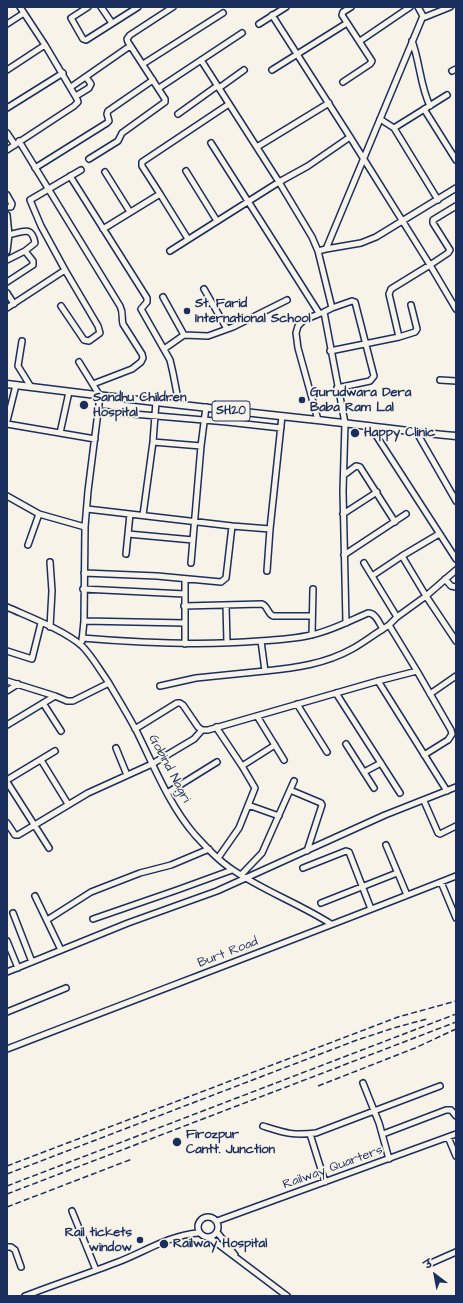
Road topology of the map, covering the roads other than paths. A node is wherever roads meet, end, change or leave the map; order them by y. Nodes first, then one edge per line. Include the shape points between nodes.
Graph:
1 (20, 7) edge
2 (88, 7) edge
3 (101, 7) edge
4 (138, 7) edge
5 (173, 7) edge
6 (286, 7) edge
7 (351, 7) edge
8 (410, 7) edge
9 (418, 7) edge
10 (450, 7) edge
11 (24, 13) junction
12 (223, 13) dead end
13 (272, 16) junction
14 (423, 16) junction
15 (112, 23) junction
16 (347, 23) junction
17 (7, 24) edge
18 (259, 24) dead end
19 (242, 33) dead end
20 (360, 41) junction
21 (412, 41) junction
22 (45, 45) junction
23 (130, 46) junction
24 (297, 54) junction
25 (201, 60) junction
26 (143, 64) junction
27 (7, 70) edge
28 (244, 70) dead end
29 (272, 70) dead end
30 (62, 73) junction
31 (86, 77) junction
32 (153, 80) junction
33 (343, 82) dead end
34 (71, 87) junction
35 (218, 87) junction
36 (159, 88) junction
37 (447, 95) dead end
38 (76, 96) junction
39 (328, 103) junction
40 (229, 104) junction
41 (430, 106) junction
42 (7, 108) edge
43 (424, 109) junction
44 (178, 114) dead end
45 (380, 119) junction
46 (394, 128) junction
47 (7, 133) edge
48 (350, 137) junction
49 (17, 143) junction
50 (211, 143) dead end
51 (257, 147) junction
52 (7, 150) edge
53 (455, 156) edge
54 (89, 159) dead end
55 (363, 159) junction
56 (35, 168) junction
57 (81, 170) dead end
58 (186, 171) dead end
59 (105, 172) dead end
60 (70, 176) junction
61 (279, 182) junction
62 (456, 188) edge
63 (48, 190) junction
64 (160, 194) junction
65 (7, 196) edge
66 (438, 200) junction
67 (249, 201) junction
68 (456, 206) edge
69 (7, 207) edge
70 (130, 212) junction
71 (7, 215) edge
72 (217, 221) junction
73 (403, 221) junction
74 (103, 229) junction
75 (9, 235) junction
76 (188, 239) junction
77 (326, 249) junction
78 (7, 251) edge
79 (26, 251) junction
80 (170, 251) dead end
81 (318, 252) junction
82 (7, 260) edge
83 (430, 265) junction
84 (65, 270) junction
85 (7, 282) edge
86 (204, 289) dead end
87 (7, 293) edge
88 (163, 297) dead end
89 (456, 297) edge
90 (287, 300) dead end
91 (450, 300) junction
92 (14, 304) junction
93 (411, 305) dead end
94 (61, 306) dead end
95 (7, 308) edge
96 (332, 308) junction
97 (456, 309) edge
98 (322, 313) junction
99 (227, 330) junction
100 (184, 335) junction
101 (399, 337) junction
102 (22, 341) dead end
103 (366, 343) junction
104 (164, 349) junction
105 (330, 351) junction
106 (79, 362) dead end
107 (440, 380) dead end
108 (456, 381) edge
109 (7, 384) edge
110 (93, 384) junction
111 (16, 385) junction
112 (31, 387) junction
113 (337, 388) junction
114 (69, 392) junction
115 (100, 396) junction
116 (156, 402) junction
117 (178, 404) junction
118 (206, 407) junction
119 (228, 410) junction
120 (98, 411) junction
121 (154, 415) junction
122 (282, 416) junction
123 (204, 420) junction
124 (318, 420) junction
125 (7, 422) edge
126 (227, 422) junction
127 (345, 423) junction
128 (370, 426) junction
129 (281, 428) junction
130 (60, 433) junction
131 (417, 433) junction
132 (456, 436) edge
133 (95, 439) junction
134 (152, 442) junction
135 (201, 446) junction
136 (344, 475) junction
137 (377, 492) junction
138 (7, 496) edge
139 (456, 501) edge
140 (86, 509) junction
141 (40, 514) junction
142 (130, 514) junction
143 (343, 514) junction
144 (406, 514) dead end
145 (143, 515) junction
146 (194, 521) junction
147 (395, 522) junction
148 (232, 526) junction
149 (85, 527) junction
150 (270, 529) junction
151 (128, 534) junction
152 (439, 534) junction
153 (193, 540) junction
154 (28, 544) dead end
155 (126, 554) dead end
156 (344, 555) junction
157 (402, 556) junction
158 (456, 559) edge
159 (50, 562) dead end
160 (191, 563) dead end
161 (364, 563) dead end
162 (267, 570) dead end
163 (456, 570) edge
164 (84, 573) junction
165 (372, 576) junction
166 (185, 579) junction
167 (445, 580) junction
168 (456, 587) edge
169 (83, 589) junction
170 (313, 589) dead end
171 (185, 594) junction
172 (426, 596) junction
173 (226, 605) junction
174 (184, 606) junction
175 (8, 609) edge
176 (312, 616) junction
177 (397, 617) junction
178 (84, 621) junction
179 (41, 623) junction
180 (185, 623) junction
181 (346, 623) junction
182 (389, 624) junction
183 (50, 627) junction
184 (383, 629) junction
185 (312, 635) junction
186 (82, 638) junction
187 (261, 641) junction
188 (456, 641) edge
189 (227, 643) junction
190 (185, 644) junction
191 (81, 646) junction
192 (7, 651) edge
193 (265, 671) junction
194 (417, 671) junction
195 (456, 676) edge
196 (7, 681) edge
197 (378, 681) junction
198 (109, 683) junction
199 (18, 684) junction
200 (160, 686) dead end
201 (7, 691) edge
202 (336, 693) junction
203 (430, 694) junction
204 (55, 696) junction
205 (43, 704) junction
206 (297, 704) junction
207 (257, 716) junction
208 (7, 725) edge
209 (216, 727) junction
210 (135, 728) junction
211 (202, 730) junction
212 (61, 732) dead end
213 (454, 734) edge
214 (346, 744) dead end
215 (275, 745) junction
216 (116, 748) dead end
217 (55, 751) dead end
218 (327, 752) dead end
219 (424, 755) junction
220 (41, 760) junction
221 (284, 760) dead end
222 (217, 762) dead end
223 (381, 763) junction
224 (152, 764) junction
225 (242, 766) junction
226 (364, 772) junction
227 (127, 775) junction
228 (7, 781) edge
229 (294, 782) dead end
230 (456, 787) edge
231 (374, 788) dead end
232 (290, 790) junction
233 (447, 791) junction
234 (167, 793) junction
235 (400, 793) dead end
236 (424, 800) junction
237 (68, 804) junction
238 (248, 805) junction
239 (279, 816) junction
240 (7, 823) edge
241 (34, 825) junction
242 (456, 826) edge
243 (386, 845) dead end
244 (49, 848) dead end
245 (209, 850) junction
246 (307, 851) junction
247 (218, 858) junction
248 (303, 868) dead end
249 (232, 870) junction
250 (398, 872) junction
251 (241, 875) junction
252 (456, 876) edge
253 (246, 879) junction
254 (441, 882) junction
255 (363, 887) junction
256 (407, 895) junction
257 (36, 896) dead end
258 (321, 903) dead end
259 (371, 909) junction
260 (13, 913) dead end
261 (456, 918) edge
262 (94, 919) dead end
263 (47, 920) junction
264 (331, 924) junction
265 (7, 941) edge
266 (61, 950) junction
267 (32, 962) junction
268 (18, 968) junction
269 (7, 972) edge
270 (66, 988) dead end
271 (7, 1012) edge
272 (7, 1049) edge
273 (363, 1083) dead end
274 (440, 1086) dead end
275 (374, 1111) junction
276 (456, 1116) edge
277 (263, 1126) dead end
278 (310, 1134) junction
279 (383, 1134) junction
280 (456, 1134) edge
281 (448, 1137) junction
282 (456, 1156) edge
283 (389, 1159) junction
284 (325, 1182) junction
285 (72, 1211) dead end
286 (216, 1222) junction
287 (218, 1232) junction
288 (198, 1233) junction
289 (210, 1238) junction
290 (7, 1247) edge
291 (456, 1252) edge
292 (239, 1260) junction
293 (431, 1263) dead end
294 (21, 1267) dead end
295 (96, 1270) junction
296 (25, 1296) edge
297 (287, 1296) edge

1 - 11 street
2 - 15 street via 71,18 83,39 88,39
3 - 15 street
4 - 15 street
5 - 23 street via 130,35 127,39
6 - 13 street
7 - 16 street via 342,13
8 - 20 street
9 - 14 street
10 - 14 street via 427,17
11 - 17 street
11 - 22 street
12 - 26 street
13 - 18 street
13 - 24 street
14 - 21 street
16 - 20 street
16 - 24 street
19 - 25 street
20 - 33 street via 371,58 371,63
21 - 41 street
21 - 45 street
22 - 27 street
22 - 30 street
23 - 26 street
23 - 31 street
24 - 29 street
24 - 39 street
25 - 35 street
25 - 36 street
26 - 32 street
28 - 35 street
30 - 34 street
30 - 42 street
31 - 34 street
31 - 38 street via 90,84 89,88
32 - 36 street
32 - 56 street via 108,111 107,123
34 - 38 street
35 - 40 street
35 - 44 street
36 - 54 street via 165,99 164,104 122,132 118,141
37 - 41 street
38 - 49 street via 78,102 74,106
39 - 48 street
39 - 51 street
40 - 51 street
40 - 64 street via 142,162
41 - 43 street
43 - 46 street
43 - 53 street
45 - 46 street
45 - 55 street
46 - 66 street
47 - 49 street
48 - 55 street
48 - 61 street
49 - 52 street
49 - 56 street
50 - 67 street
51 - 61 street
55 - 73 street
55 - 77 street
56 - 63 street
57 - 60 street
58 - 72 street
59 - 70 street
60 - 63 street
60 - 74 street
61 - 67 street
61 - 81 street via 312,237
62 - 66 street
63 - 84 street via 29,201
63 - 110 street via 120,306 123,324 143,358 132,369
64 - 70 street
64 - 76 street
65 - 69 street via 12,204
66 - 73 street
67 - 72 street
67 - 98 street
68 - 83 street via 433,220 450,250
70 - 74 street
71 - 75 street
72 - 76 street
73 - 77 street via 361,243
73 - 83 street
74 - 104 street via 147,298 142,312
75 - 78 street
75 - 79 street via 27,230 31,232 35,243
76 - 80 street
77 - 81 street
79 - 82 street
79 - 85 street via 33,265
81 - 96 street
83 - 91 street
83 - 101 street via 390,290
84 - 92 street
84 - 94 street via 100,333 89,341 84,340
86 - 99 street
87 - 92 street
88 - 100 street
89 - 91 street
90 - 99 street
91 - 97 street
92 - 95 street
93 - 101 street via 417,329
96 - 98 street
96 - 103 street via 355,302
98 - 105 street
98 - 124 street via 304,320 296,333
99 - 100 street via 208,336
100 - 104 street
101 - 103 street
102 - 112 street via 18,366
103 - 105 street
103 - 113 street via 373,380
104 - 117 street via 170,360
105 - 113 street
106 - 110 street
107 - 108 street
109 - 111 main road, SH20
110 - 115 street
111 - 112 main road, SH20
111 - 125 street
112 - 114 main road, SH20
113 - 127 street
114 - 115 main road, SH20
114 - 130 street
115 - 116 main road, SH20
115 - 120 street
116 - 117 main road, SH20
116 - 121 street
117 - 118 main road, SH20
118 - 119 main road, SH20
118 - 123 street
119 - 122 main road, SH20
119 - 126 street
120 - 121 street
120 - 133 street
121 - 123 street
121 - 134 street
122 - 124 main road, SH20
122 - 129 street
123 - 126 street
123 - 135 street
124 - 127 main road, SH20
125 - 130 street
126 - 129 street
127 - 128 main road, SH20
127 - 136 street
128 - 131 main road, SH20
128 - 152 street
129 - 150 street
130 - 133 street
131 - 132 main road, SH20
131 - 139 street
133 - 140 street
134 - 135 street
134 - 145 street
135 - 146 street
136 - 137 street via 356,466 360,467
136 - 143 street
137 - 143 street
137 - 147 street
138 - 141 street
140 - 142 street
140 - 149 street
141 - 149 street
141 - 154 street
142 - 145 street
142 - 151 street
143 - 156 street
144 - 147 street
145 - 146 street
146 - 148 street
146 - 153 street
147 - 156 street
148 - 150 street
148 - 166 street via 224,581
149 - 164 street
150 - 162 street
151 - 153 street
151 - 155 street
152 - 157 street
152 - 158 street
153 - 160 street
156 - 181 street
157 - 165 street
157 - 172 street
159 - 183 street
161 - 165 street
163 - 167 street
164 - 166 street
164 - 169 street
165 - 177 street
166 - 171 street
167 - 168 street
167 - 172 street
169 - 171 street
169 - 178 street
170 - 176 street
171 - 174 street
172 - 177 street
172 - 188 street
173 - 174 street
173 - 176 street via 262,604 273,616
173 - 189 street
174 - 180 street
175 - 179 street, Gobind Nagri
176 - 185 street
177 - 182 street
178 - 180 street
178 - 186 street
179 - 183 street, Gobind Nagri
179 - 192 street via 32,659
180 - 190 street
181 - 184 street via 372,613
181 - 185 street
182 - 184 street
182 - 194 street
183 - 191 street, Gobind Nagri
184 - 193 street via 333,658 314,664
185 - 187 street
186 - 190 street
186 - 191 street
187 - 189 street
187 - 193 street
189 - 190 street
191 - 198 street, Gobind Nagri
193 - 200 street via 196,678
194 - 197 street
194 - 203 street
195 - 203 street
196 - 199 street
197 - 202 street
197 - 219 street
198 - 204 street via 73,701
198 - 210 street, Gobind Nagri
199 - 201 street
199 - 204 street
202 - 206 street
202 - 223 street
203 - 213 street
204 - 205 street
205 - 208 street
205 - 212 street
206 - 207 street
206 - 218 street
207 - 209 street
207 - 215 street
209 - 211 street
209 - 225 street
210 - 211 street via 180,703
210 - 224 street, Gobind Nagri
211 - 224 street via 194,739
213 - 219 street
214 - 226 street
215 - 221 street
215 - 225 street
216 - 227 street
217 - 220 street
219 - 233 street
220 - 228 street
220 - 237 street
222 - 234 street
223 - 226 street
223 - 235 street
224 - 227 street
224 - 234 street, Gobind Nagri
225 - 238 street via 255,788
226 - 231 street
227 - 237 street
228 - 241 street
229 - 232 street
230 - 233 street
232 - 239 street
232 - 246 street via 322,805
233 - 236 street
234 - 245 street, Gobind Nagri via 182,819
236 - 242 street via 438,833
236 - 246 street
237 - 241 street
238 - 239 street
238 - 247 street via 239,828
239 - 251 street via 262,854
240 - 241 street via 15,835
241 - 244 street
243 - 250 street
245 - 247 street, Gobind Nagri
245 - 263 street via 91,892
246 - 253 street
247 - 249 street, Gobind Nagri
248 - 255 street via 346,851 350,854
249 - 251 street, Gobind Nagri
249 - 262 street
250 - 255 street
250 - 256 street
251 - 253 street, Gobind Nagri
252 - 254 street, Burt Road
253 - 264 street, Gobind Nagri
253 - 266 street
254 - 256 street, Burt Road
254 - 261 street
255 - 258 street
255 - 259 street
256 - 259 street, Burt Road
257 - 263 street
259 - 264 street, Burt Road
260 - 267 street
263 - 266 street
264 - 272 street, Burt Road
265 - 268 street
266 - 267 street
267 - 268 street
268 - 269 street
270 - 271 street
273 - 275 street
274 - 275 street
275 - 278 street
275 - 279 street
276 - 279 street via 450,1110 446,1110
277 - 278 street via 285,1133
278 - 284 street
279 - 283 street
280 - 281 street, Railway Quarters
281 - 282 street
281 - 283 street, Railway Quarters
283 - 284 street, Railway Quarters
284 - 286 street, Railway Quarters
285 - 295 street
286 - 287 street
286 - 288 street via 213,1218 202,1219 198,1223
287 - 289 street
287 - 292 street
288 - 289 street
288 - 295 street via 175,1238
289 - 292 street
290 - 294 street via 15,1250
291 - 293 street
292 - 297 street
295 - 296 street

